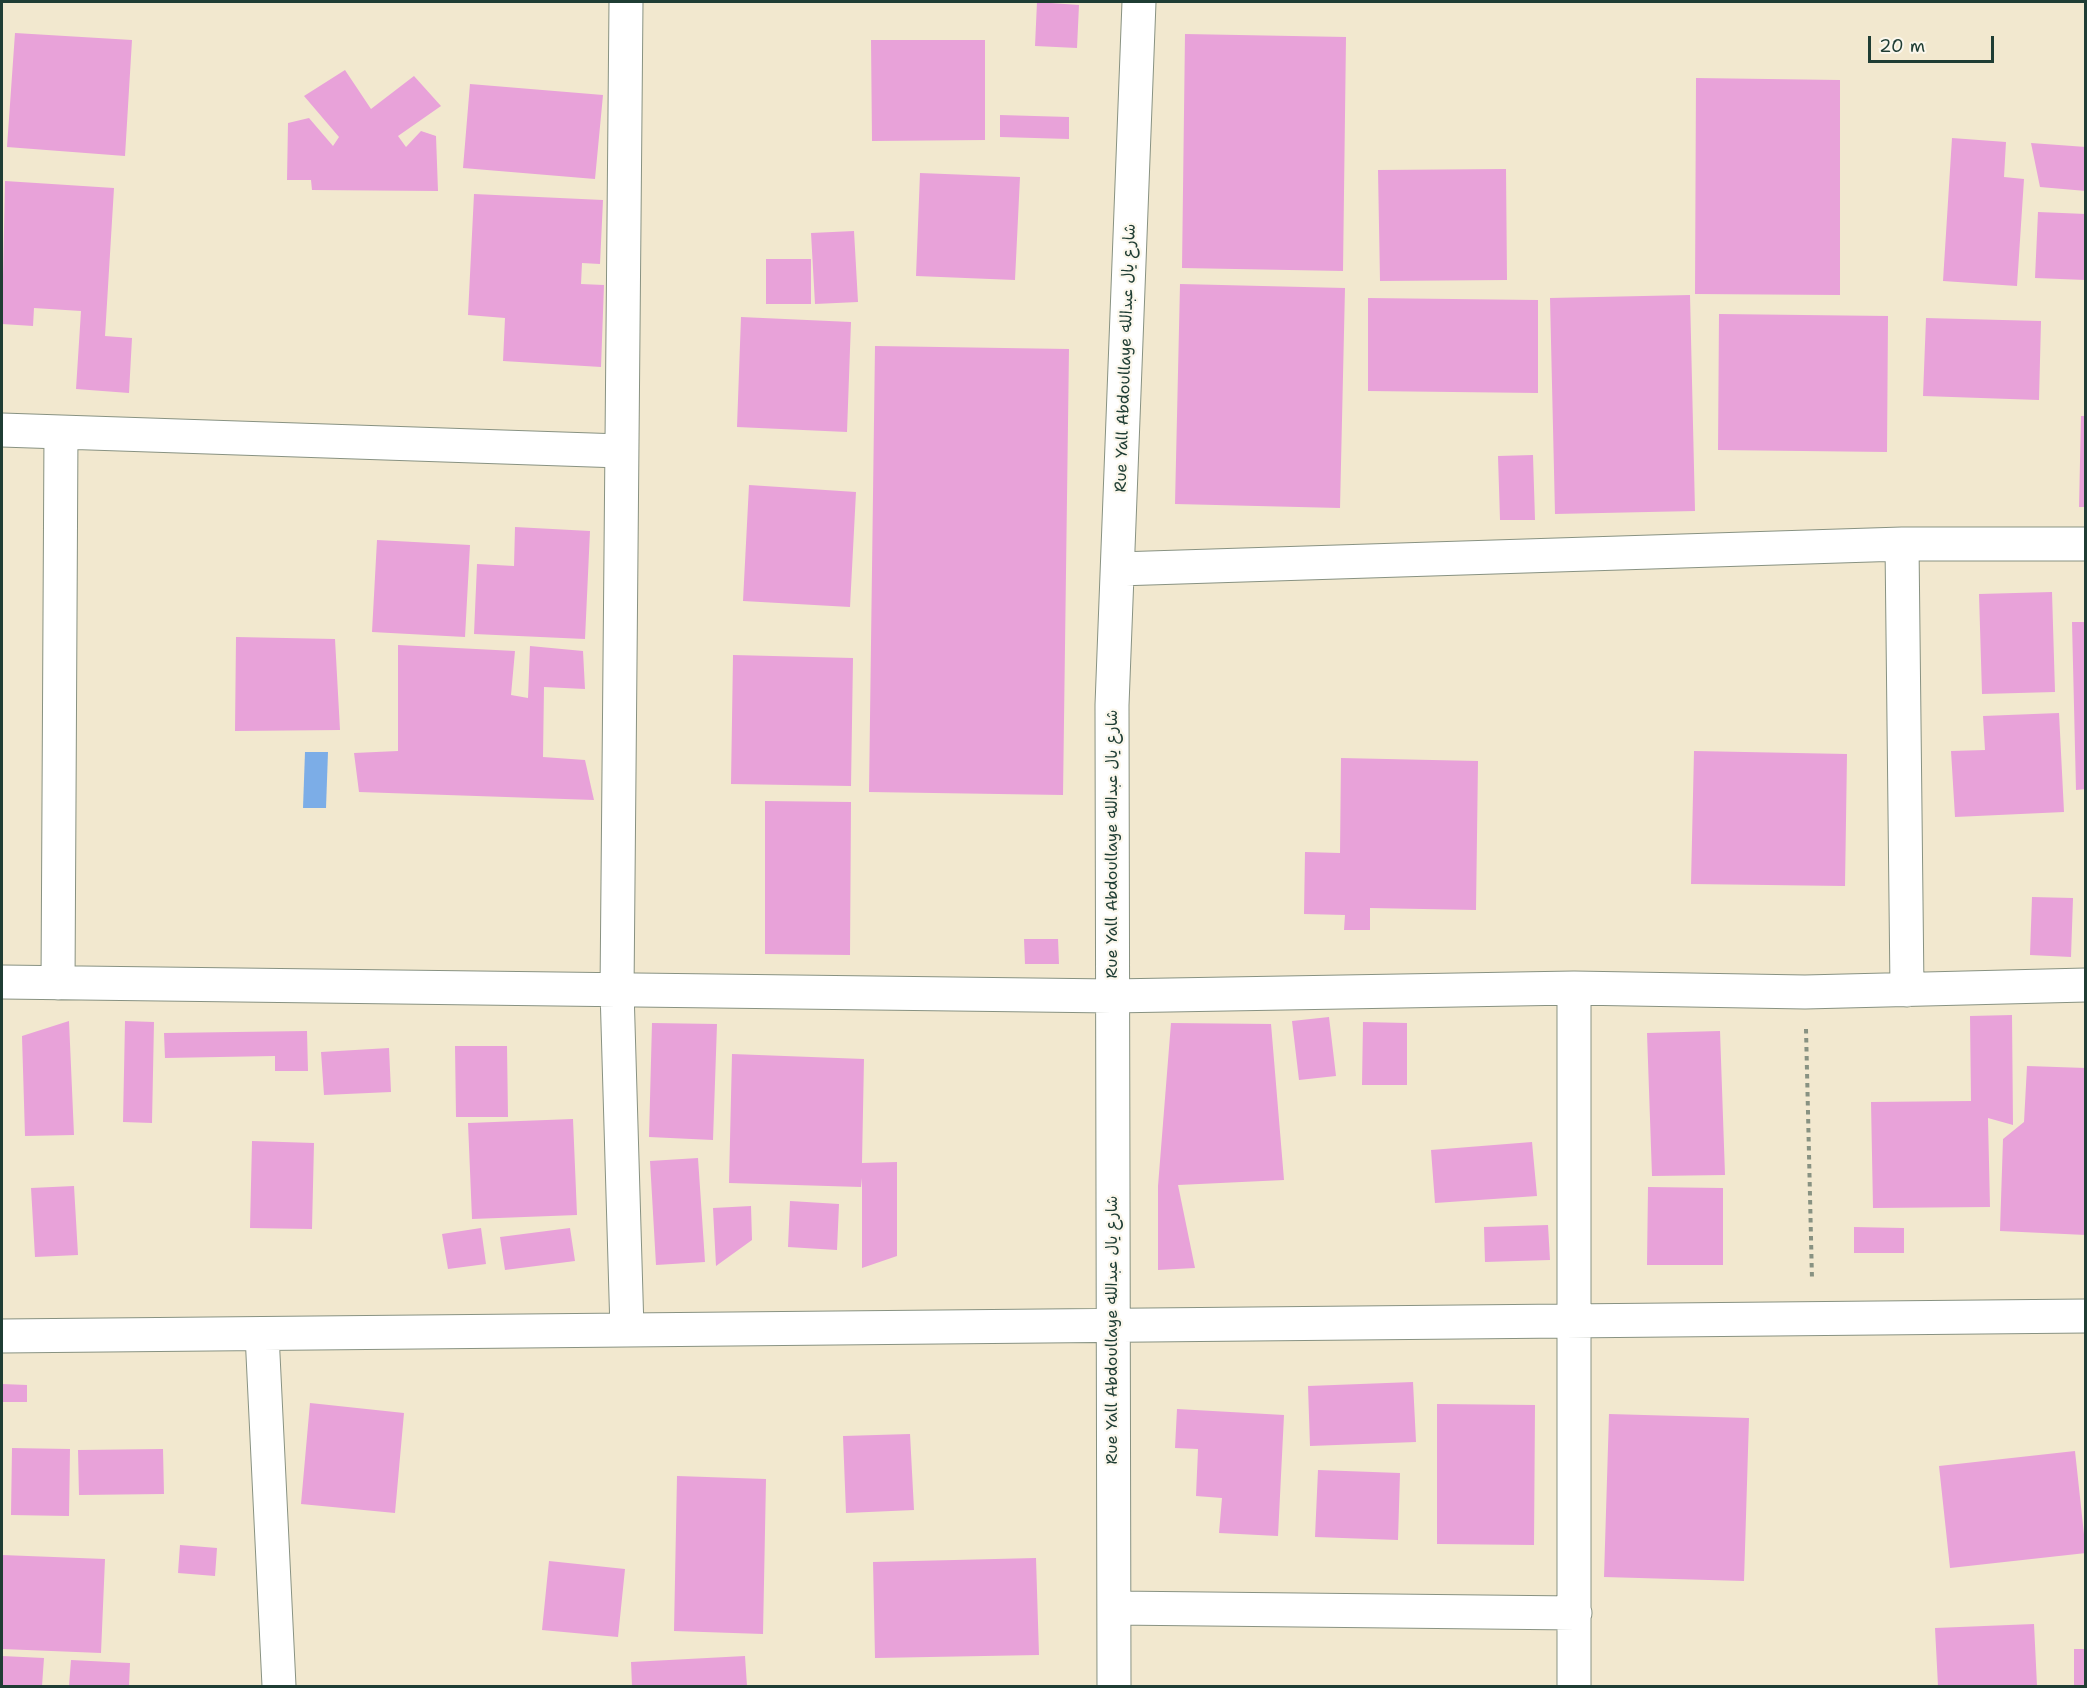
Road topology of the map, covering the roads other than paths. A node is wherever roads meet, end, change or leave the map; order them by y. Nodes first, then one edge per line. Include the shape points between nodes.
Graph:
1 (626, 2) edge
2 (1139, 2) edge
3 (2, 430) edge
4 (61, 432) junction
5 (621, 451) junction
6 (1902, 544) junction
7 (2085, 544) edge
8 (1118, 569) junction
9 (2, 982) edge
10 (58, 983) junction
11 (2085, 985) edge
12 (1574, 988) junction
13 (617, 990) junction
14 (1907, 990) junction
15 (1112, 996) junction
16 (2085, 1316) edge
17 (1575, 1321) junction
18 (1112, 1325) junction
19 (627, 1330) junction
20 (262, 1334) junction
21 (2, 1336) edge
22 (1115, 1608) junction
23 (1575, 1613) junction
24 (275, 1682) edge
25 (1114, 1686) edge
26 (1574, 1686) edge

1 - 5 street
2 - 8 street, Rue Yall Abdoullaye شارع يال عبدالله
3 - 4 street
4 - 5 street
4 - 10 street
5 - 13 street
6 - 7 street
6 - 8 street
6 - 14 street
8 - 15 street, Rue Yall Abdoullaye شارع يال عبدالله via 1112,705
9 - 10 street
10 - 13 street
11 - 14 street
12 - 14 street
12 - 15 street
12 - 17 street
13 - 15 street
13 - 19 street
15 - 18 street, Rue Yall Abdoullaye شارع يال عبدالله
16 - 17 street
17 - 18 street
17 - 23 street
18 - 19 street
18 - 22 street, Rue Yall Abdoullaye شارع يال عبدالله
19 - 20 street
20 - 21 street
20 - 24 street
22 - 23 street
22 - 25 street, Rue Yall Abdoullaye شارع يال عبدالله
23 - 26 street

